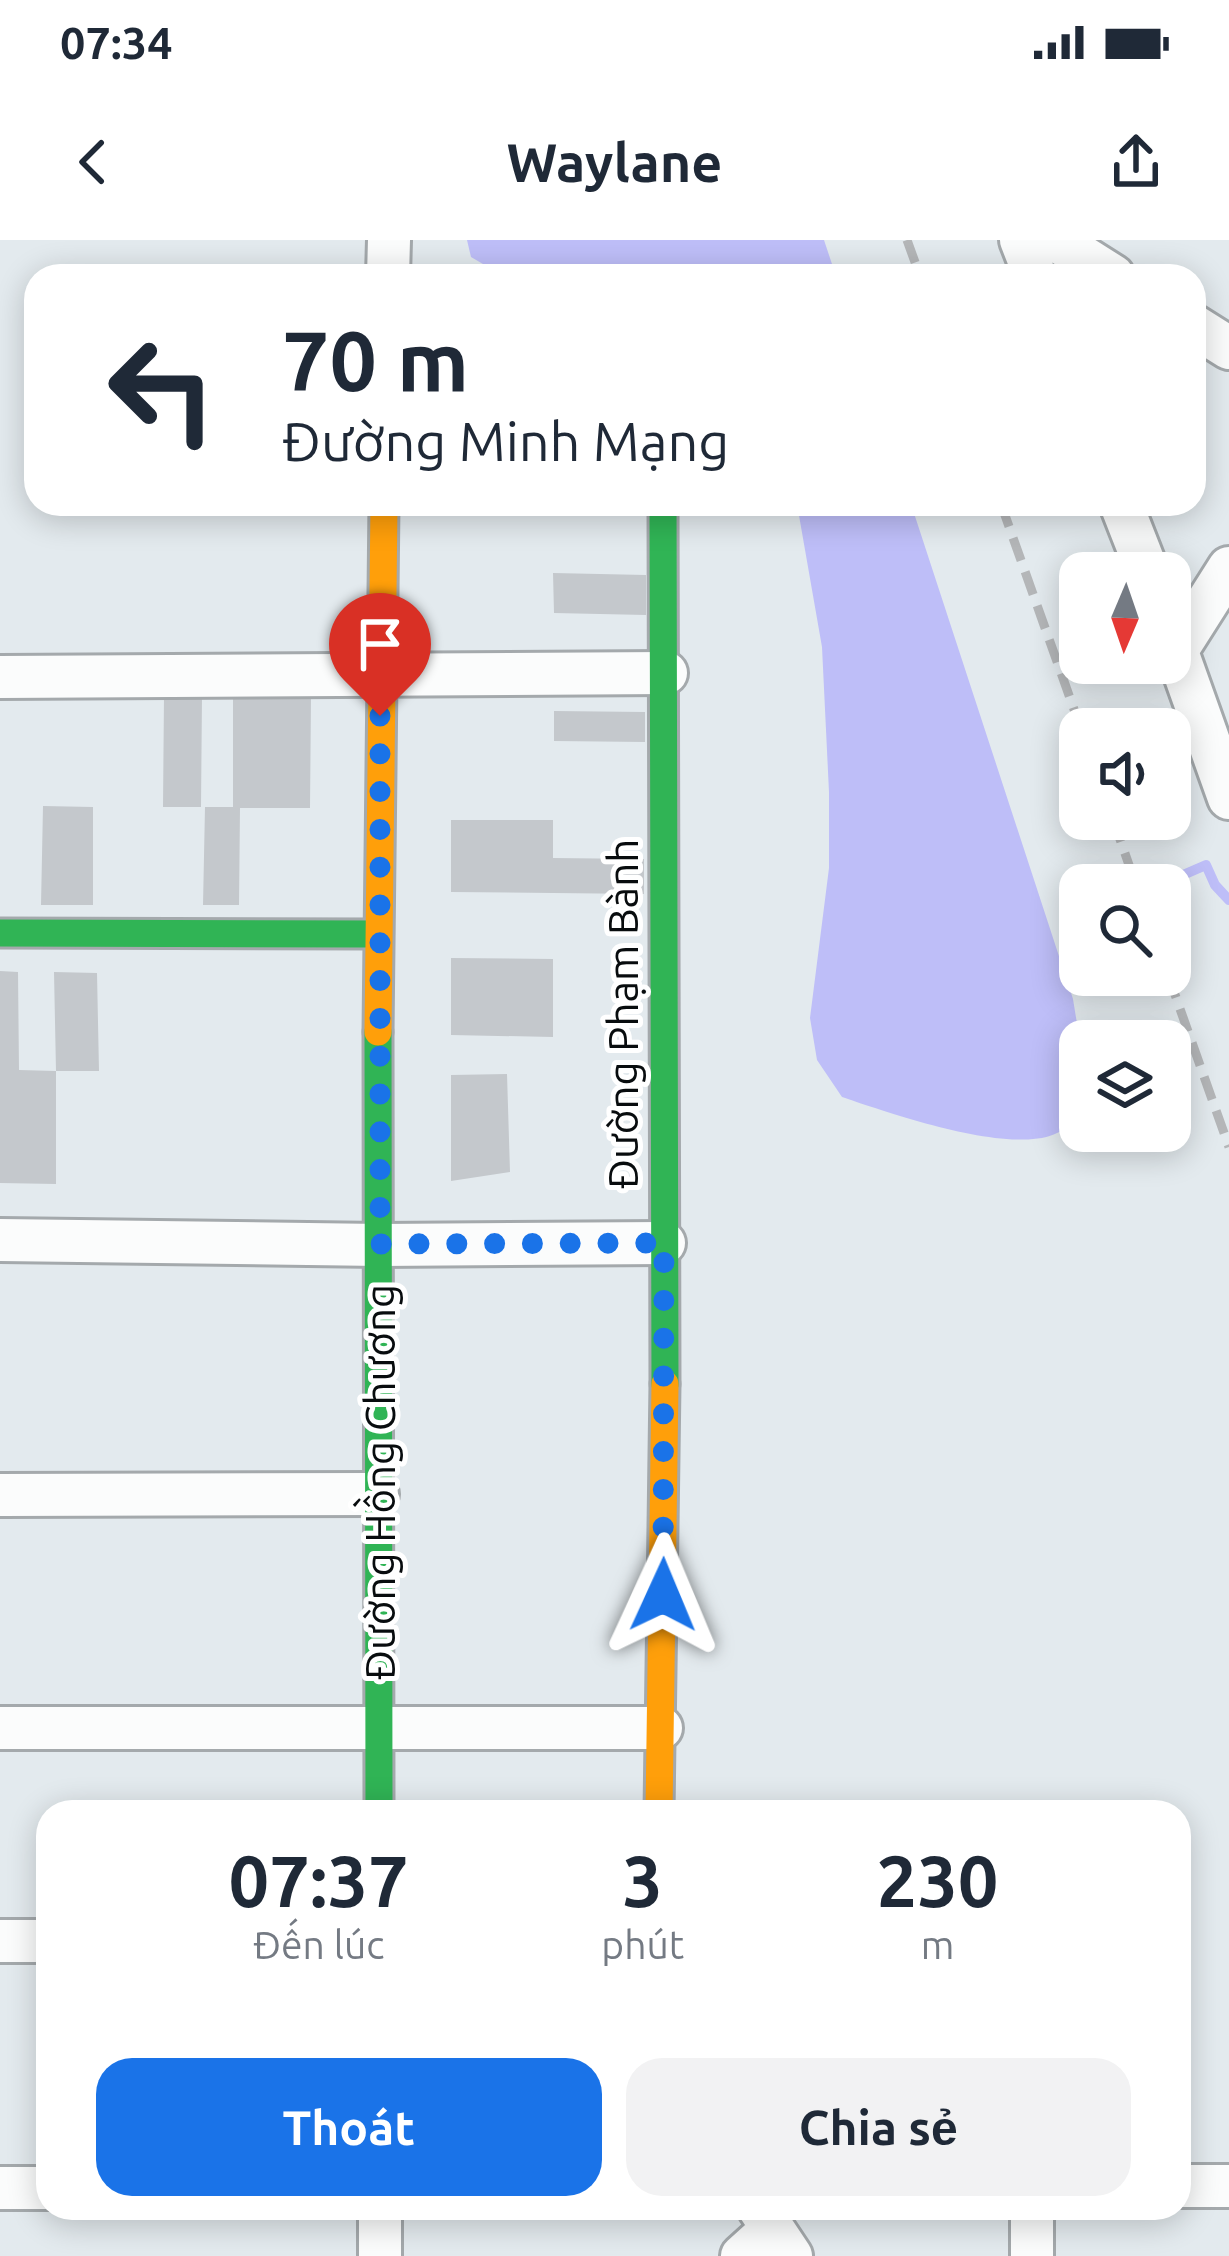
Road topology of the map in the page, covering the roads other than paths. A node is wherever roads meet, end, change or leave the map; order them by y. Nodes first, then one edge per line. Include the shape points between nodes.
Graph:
1 (1056, 240) edge
2 (1094, 264) edge
3 (384, 516) edge
4 (663, 516) edge
5 (1126, 516) edge
6 (1140, 552) edge
7 (1229, 568) edge
8 (1191, 618) edge
9 (381, 673) junction
10 (666, 673) junction
11 (0, 677) edge
12 (1188, 684) edge
13 (1229, 798) edge
14 (0, 933) edge
15 (378, 934) junction
16 (0, 1240) edge
17 (664, 1243) junction
18 (380, 1244) junction
19 (376, 1494) junction
20 (0, 1495) edge
21 (380, 1726) junction
22 (0, 1728) edge
23 (661, 1728) junction
24 (379, 1800) edge
25 (659, 1800) edge
26 (0, 1941) edge
27 (36, 1941) edge
28 (1191, 2186) edge
29 (1229, 2186) edge
30 (0, 2188) edge
31 (36, 2188) edge
32 (380, 2220) edge
33 (1032, 2220) edge
34 (380, 2256) edge
35 (1033, 2256) edge

1 - 2 street
3 - 9 street, Đường Hồng Chương
4 - 10 street, Đường Phạm Bành
5 - 6 street
7 - 8 street
9 - 10 street
9 - 11 street
9 - 15 street, Đường Hồng Chương
10 - 17 street, Đường Phạm Bành
12 - 13 street
14 - 15 street
15 - 18 street, Đường Hồng Chương
16 - 18 street
17 - 18 street
17 - 23 street, Đường Phạm Bành
18 - 19 street, Đường Hồng Chương
19 - 20 street
19 - 21 street, Đường Hồng Chương
21 - 22 street
21 - 23 street
21 - 24 street, Đường Hồng Chương
23 - 25 street, Đường Phạm Bành
26 - 27 street
28 - 29 street
30 - 31 street
32 - 34 street
33 - 35 street

